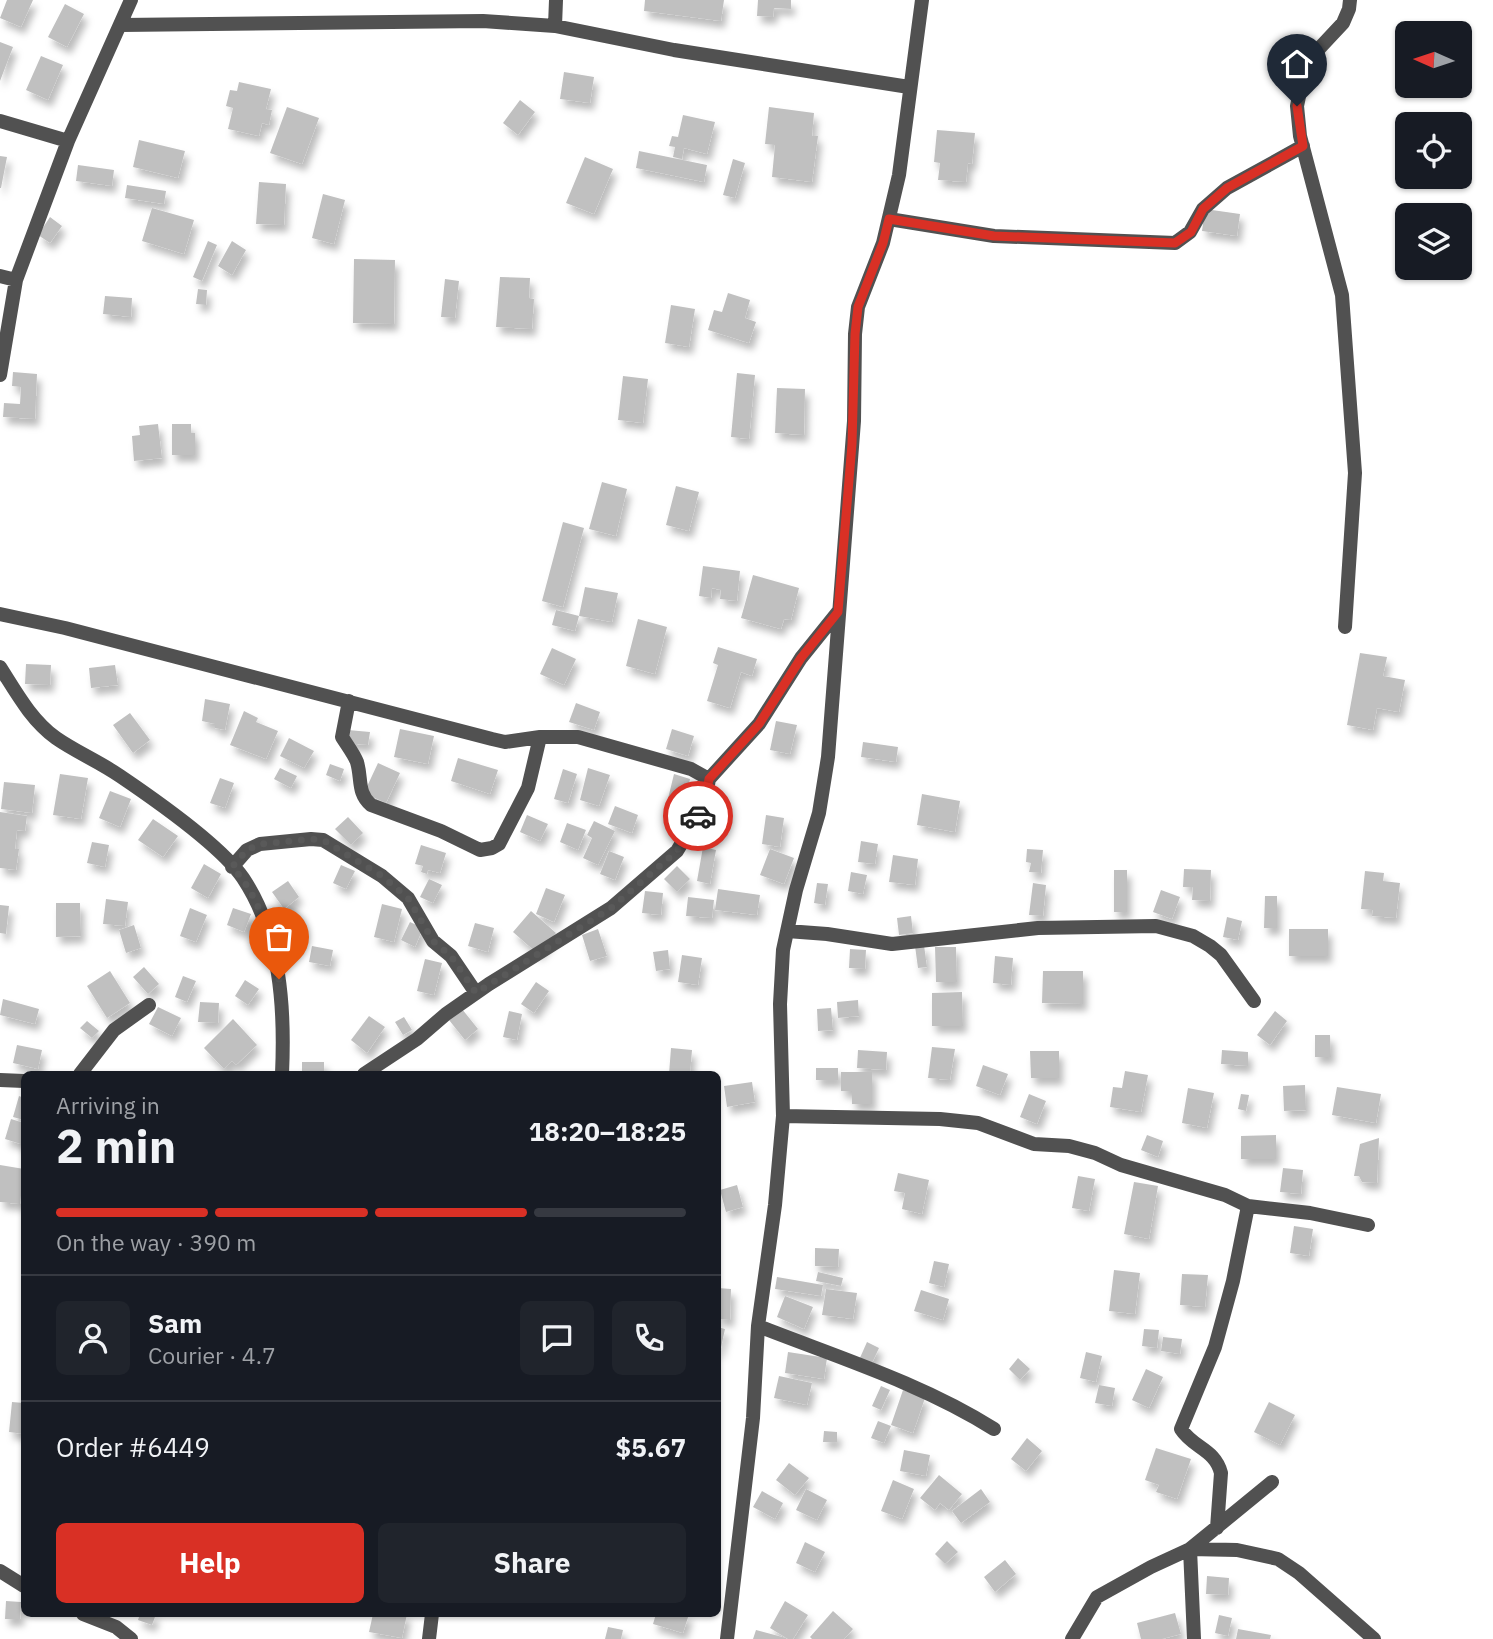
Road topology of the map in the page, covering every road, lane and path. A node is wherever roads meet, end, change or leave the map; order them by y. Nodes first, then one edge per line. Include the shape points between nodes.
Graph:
1 (131, 0) edge
2 (556, 0) edge
3 (922, 0) edge
4 (1350, 0) edge
5 (121, 25) junction
6 (555, 26) junction
7 (909, 87) junction
8 (0, 121) edge
9 (68, 141) junction
10 (1303, 146) junction
11 (889, 219) junction
12 (0, 275) edge
13 (16, 280) junction
14 (0, 375) edge
15 (838, 612) junction
16 (0, 614) edge
17 (1345, 627) dead end
18 (0, 667) edge
19 (349, 701) junction
20 (540, 737) junction
21 (709, 779) junction
22 (232, 867) junction
23 (787, 932) junction
24 (476, 993) junction
25 (1254, 1001) dead end
26 (149, 1005) dead end
27 (82, 1071) edge
28 (282, 1071) edge
29 (369, 1071) edge
30 (0, 1080) edge
31 (21, 1081) edge
32 (783, 1116) junction
33 (1248, 1206) junction
34 (1368, 1225) dead end
35 (758, 1326) junction
36 (994, 1429) dead end
37 (1272, 1482) dead end
38 (1217, 1528) junction
39 (1190, 1549) junction
40 (0, 1571) edge
41 (21, 1584) edge
42 (724, 1599) edge
43 (100, 1617) edge
44 (432, 1617) edge
45 (118, 1620) edge
46 (131, 1639) edge
47 (429, 1639) edge
48 (727, 1639) edge
49 (1072, 1639) edge
50 (1194, 1639) edge
51 (1374, 1639) edge

1 - 5 street
2 - 6 street
3 - 7 street
4 - 10 street via 1343,23 1314,54 1303,77 1297,106
5 - 6 street via 483,21
5 - 9 street
6 - 7 street
7 - 11 street
8 - 9 street
9 - 13 street
10 - 11 street via 1227,188 1203,209 1191,232 1175,243 994,236
10 - 17 street via 1342,295 1355,473
11 - 15 street via 858,307
12 - 13 street
13 - 14 street
15 - 21 street via 801,658 759,724
15 - 23 street via 828,757 819,813
16 - 19 street
18 - 22 street via 25,707 54,737 120,776 205,839
19 - 20 street via 505,741
19 - 20 street via 342,737 356,760 364,799 480,850 499,844 528,788
20 - 21 street via 578,737 691,769
21 - 24 street via 704,806 677,851 661,866 611,908
22 - 24 street via 247,850 260,844 323,840 382,876 408,898 433,941 451,956
22 - 28 street via 243,878 267,925 279,979
23 - 25 street via 892,944 1038,928 1156,926 1193,936 1222,954
23 - 32 street via 780,1004
24 - 29 street
26 - 27 street via 114,1030
30 - 31 street
32 - 33 street via 978,1123 1034,1144 1095,1153
32 - 35 street
33 - 34 street
33 - 38 street via 1215,1347 1181,1429 1219,1466
35 - 36 street via 921,1389
35 - 42 street via 753,1418
37 - 38 street
38 - 39 street
39 - 49 street via 1097,1597
39 - 50 street
39 - 51 street via 1237,1550 1278,1559
40 - 41 street
42 - 48 street
43 - 45 street
44 - 47 street
45 - 46 street

